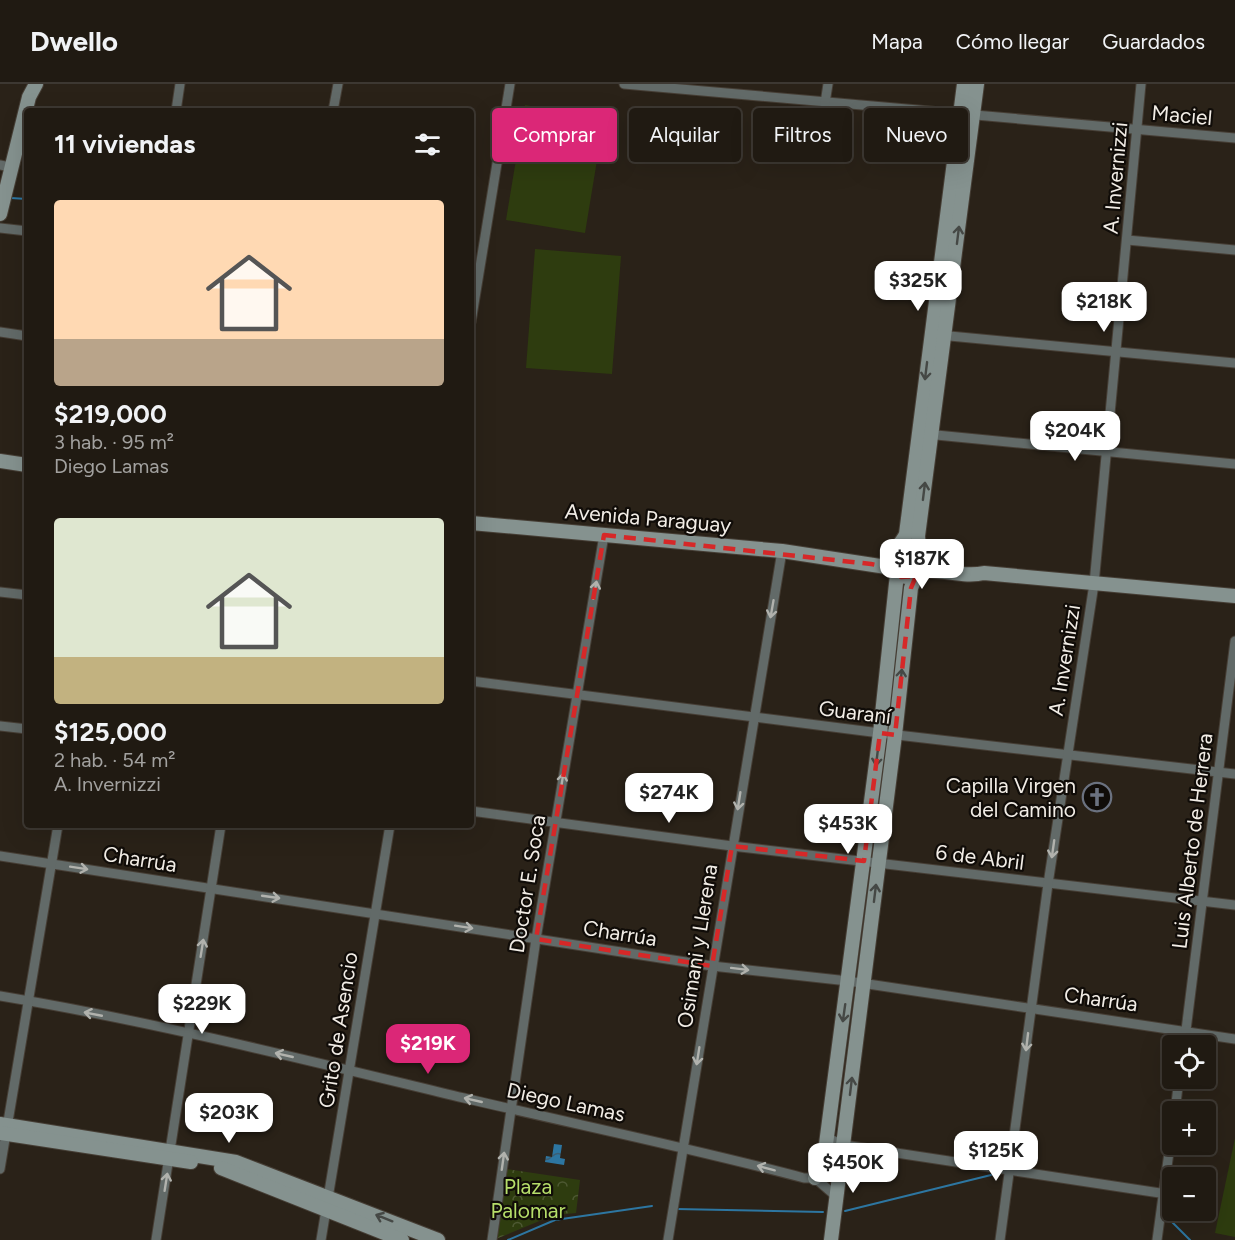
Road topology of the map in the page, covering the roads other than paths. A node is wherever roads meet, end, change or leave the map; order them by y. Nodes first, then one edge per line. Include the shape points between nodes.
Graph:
1 (36, 84) edge
2 (180, 84) edge
3 (338, 84) edge
4 (510, 84) edge
5 (624, 84) edge
6 (828, 84) edge
7 (964, 84) edge
8 (976, 84) edge
9 (1141, 84) edge
10 (671, 86) edge
11 (28, 91) edge
12 (825, 103) junction
13 (176, 108) edge
14 (334, 108) edge
15 (884, 108) edge
16 (966, 108) edge
17 (968, 109) edge
18 (968, 115) edge
19 (1138, 129) junction
20 (1235, 138) edge
21 (960, 162) edge
22 (5, 166) edge
23 (0, 214) edge
24 (0, 228) edge
25 (24, 231) edge
26 (1127, 240) junction
27 (1235, 250) edge
28 (474, 286) edge
29 (0, 332) edge
30 (938, 335) junction
31 (24, 336) edge
32 (1116, 351) junction
33 (1235, 363) edge
34 (925, 434) junction
35 (1109, 452) junction
36 (0, 461) edge
37 (1235, 464) edge
38 (24, 465) edge
39 (474, 523) edge
40 (604, 535) junction
41 (897, 550) junction
42 (782, 551) junction
43 (921, 551) junction
44 (821, 556) junction
45 (895, 571) junction
46 (984, 573) junction
47 (919, 574) junction
48 (1094, 584) junction
49 (0, 592) edge
50 (24, 595) edge
51 (1235, 596) edge
52 (1235, 641) edge
53 (474, 681) edge
54 (576, 695) junction
55 (753, 717) junction
56 (0, 726) edge
57 (24, 729) edge
58 (880, 733) junction
59 (895, 735) junction
60 (1066, 755) junction
61 (1218, 772) junction
62 (1235, 774) edge
63 (474, 811) edge
64 (555, 822) junction
65 (57, 828) edge
66 (221, 828) edge
67 (390, 828) edge
68 (732, 846) junction
69 (0, 856) edge
70 (864, 861) junction
71 (51, 863) junction
72 (879, 863) junction
73 (1048, 884) junction
74 (212, 889) junction
75 (1203, 901) junction
76 (1235, 905) edge
77 (376, 912) junction
78 (537, 939) junction
79 (712, 966) junction
80 (848, 981) junction
81 (863, 984) junction
82 (0, 996) edge
83 (28, 1001) junction
84 (1032, 1008) junction
85 (1186, 1030) junction
86 (189, 1033) junction
87 (1185, 1035) edge
88 (1235, 1039) edge
89 (350, 1071) junction
90 (511, 1109) junction
91 (3, 1129) edge
92 (827, 1138) junction
93 (844, 1144) junction
94 (683, 1146) junction
95 (170, 1154) junction
96 (0, 1168) edge
97 (1011, 1171) junction
98 (815, 1178) junction
99 (1162, 1193) edge
100 (837, 1197) junction
101 (328, 1202) junction
102 (1162, 1219) edge
103 (156, 1240) edge
104 (321, 1240) edge
105 (402, 1240) edge
106 (438, 1240) edge
107 (492, 1240) edge
108 (668, 1240) edge
109 (831, 1240) edge
110 (1000, 1240) edge
111 (1157, 1240) edge

1 - 11 street
2 - 13 street
3 - 14 street
4 - 28 street
5 - 10 street, Maciel
6 - 12 street
7 - 16 street
8 - 17 street
9 - 19 street, A. Invernizzi
10 - 12 street, Maciel
11 - 22 street
12 - 15 street, Maciel
18 - 19 street, Maciel
19 - 20 street, Maciel
19 - 26 street, A. Invernizzi
21 - 30 street
22 - 23 street
24 - 25 street
26 - 27 street
26 - 32 street, A. Invernizzi
29 - 31 street
30 - 32 street
30 - 34 street
32 - 33 street
32 - 35 street, A. Invernizzi
34 - 35 street
34 - 41 street via 906,534
43 -> 34 street via 918,536
35 - 37 street
35 - 48 street, A. Invernizzi
36 - 38 street
39 - 40 street, Avenida Paraguay
40 - 42 street, Avenida Paraguay
54 -> 40 street, Doctor E. Soca
41 - 43 street via 910,545
41 - 44 street, Avenida Paraguay
41 - 45 street
42 - 44 street, Avenida Paraguay
42 -> 55 street, Osimani y Llerena
43 - 46 street via 936,561
43 - 47 street via 924,563
44 - 45 street, Avenida Paraguay
45 - 47 street via 906,578
45 - 58 street
46 - 47 street via 974,576 934,570
46 - 48 street
59 -> 47 street via 911,588
48 - 51 street
48 - 60 street, A. Invernizzi
49 - 50 street
52 - 61 street, Luis Alberto de Herrera
53 - 54 street, Guaraní
54 - 55 street, Guaraní
64 -> 54 street, Doctor E. Soca
55 - 58 street, Guaraní
55 -> 68 street, Osimani y Llerena
56 - 57 street
58 - 59 street, Guaraní
58 -> 70 street
59 - 60 street, Guaraní
59 - 72 street
60 - 61 street, Guaraní
60 -> 73 street, A. Invernizzi
61 - 62 street, Guaraní
61 - 75 street, Luis Alberto de Herrera
63 - 64 street, 6 de Abril
64 - 68 street, 6 de Abril
64 - 78 street, Doctor E. Soca
65 - 71 street
66 - 74 street
67 - 77 street, Grito de Asencio
68 - 70 street, 6 de Abril
68 - 79 street, Osimani y Llerena
69 - 71 street, Charrúa
70 - 72 street, 6 de Abril
70 - 80 street
71 -> 74 street, Charrúa
71 - 83 street
72 - 73 street, 6 de Abril
81 -> 72 street
73 - 75 street, 6 de Abril
73 - 84 street, A. Invernizzi
74 -> 77 street, Charrúa
86 -> 74 street
75 - 76 street, 6 de Abril
75 - 85 street, Luis Alberto de Herrera
77 -> 78 street, Charrúa
77 - 89 street, Grito de Asencio
78 - 79 street, Charrúa
78 - 90 street, Doctor E. Soca
79 -> 80 street, Charrúa
79 -> 94 street, Osimani y Llerena
80 - 81 street, Charrúa
80 -> 92 street
81 - 84 street, Charrúa
93 -> 81 street
82 - 83 street, Diego Lamas
86 -> 83 street, Diego Lamas
83 - 91 street
84 - 85 street, Charrúa
84 -> 97 street, A. Invernizzi
85 - 87 street, Luis Alberto de Herrera
85 - 88 street, Charrúa
89 -> 86 street, Diego Lamas
86 - 95 street
90 -> 89 street, Diego Lamas
89 - 101 street, Grito de Asencio
90 - 94 street, Diego Lamas
107 -> 90 street, Doctor E. Soca
91 - 95 street
91 - 96 street
92 - 93 street
92 - 98 street via 823,1167
93 - 97 street
93 - 100 street
98 -> 94 street, Diego Lamas
94 - 108 street, Osimani y Llerena
95 - 101 street via 236,1162
103 -> 95 street
97 - 99 street
97 - 110 street, A. Invernizzi
98 - 100 street
100 - 109 street
101 - 104 street, Grito de Asencio
101 - 105 street
106 -> 101 street
102 - 111 street

